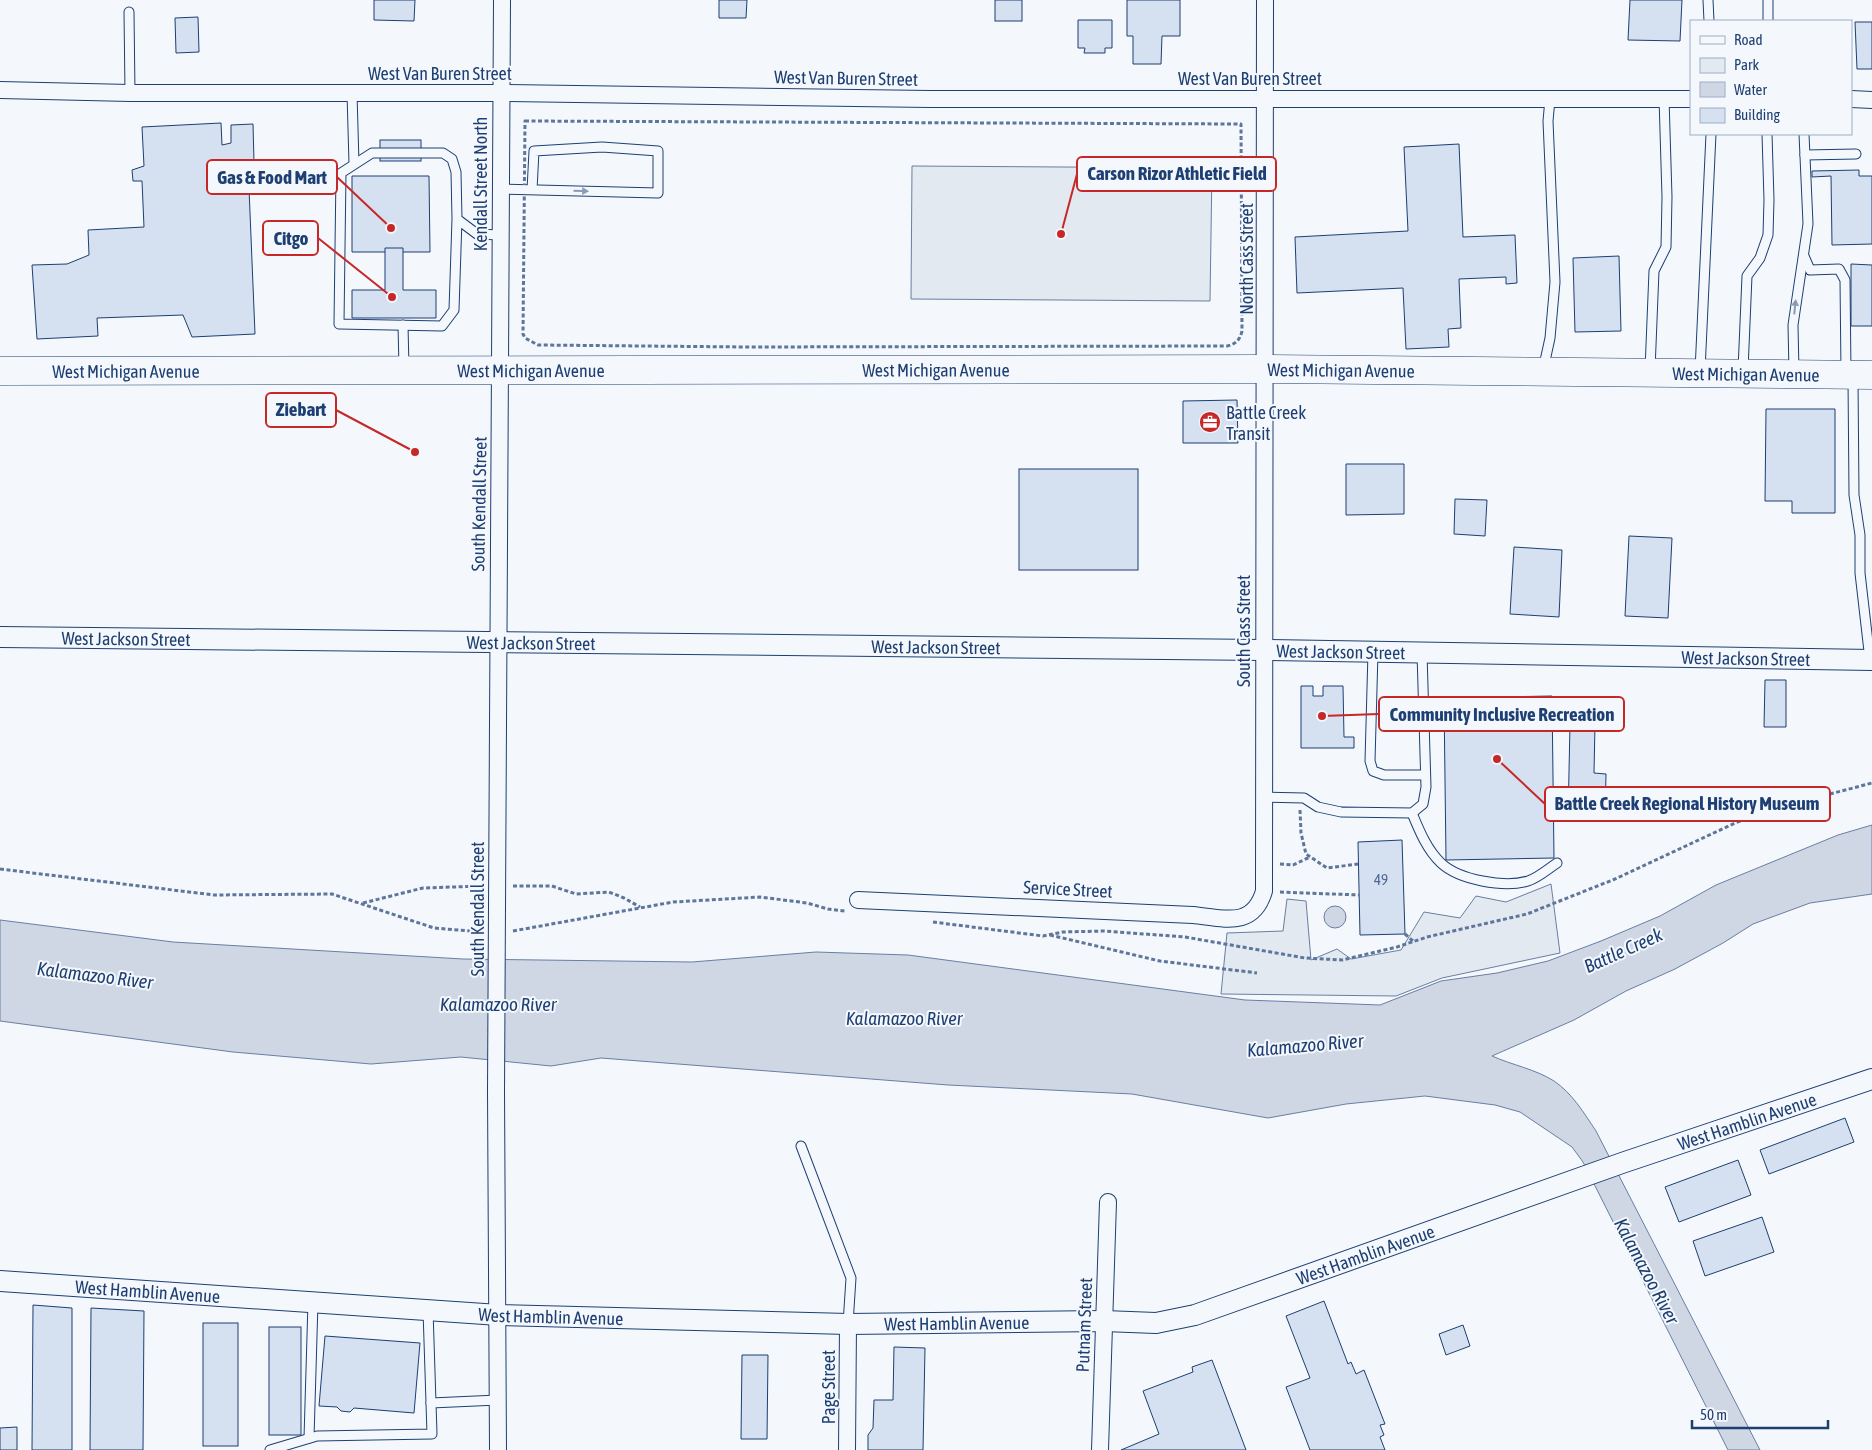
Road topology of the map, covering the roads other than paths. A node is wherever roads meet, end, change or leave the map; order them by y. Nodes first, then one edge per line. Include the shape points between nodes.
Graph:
1 (502, 0) edge
2 (1265, 0) edge
3 (1708, 0) edge
4 (1768, 0) edge
5 (129, 12) dead end
6 (1709, 20) edge
7 (1768, 20) edge
8 (0, 90) edge
9 (130, 93) junction
10 (352, 93) junction
11 (500, 93) junction
12 (1267, 97) junction
13 (1664, 98) junction
14 (1690, 98) edge
15 (1550, 99) junction
16 (1852, 99) edge
17 (1872, 100) edge
18 (1712, 135) edge
19 (1767, 135) edge
20 (1804, 135) edge
21 (1856, 154) dead end
22 (1805, 155) junction
23 (354, 164) junction
24 (500, 189) junction
25 (528, 190) junction
26 (457, 220) junction
27 (500, 235) junction
28 (1803, 256) junction
29 (403, 326) junction
30 (1794, 362) junction
31 (404, 369) junction
32 (500, 369) junction
33 (1265, 369) junction
34 (0, 371) edge
35 (1542, 372) junction
36 (1650, 373) junction
37 (1700, 373) junction
38 (1743, 374) junction
39 (1857, 375) edge
40 (0, 637) edge
41 (497, 643) junction
42 (1263, 650) junction
43 (1373, 652) junction
44 (1422, 653) junction
45 (1871, 660) edge
46 (1425, 775) junction
47 (1263, 797) junction
48 (1412, 813) junction
49 (1557, 864) dead end
50 (1264, 892) joint
51 (858, 900) dead end
52 (1872, 1079) edge
53 (801, 1146) dead end
54 (1108, 1202) dead end
55 (0, 1281) edge
56 (313, 1302) junction
57 (428, 1310) junction
58 (499, 1315) junction
59 (1104, 1321) junction
60 (848, 1324) junction
61 (498, 1400) junction
62 (431, 1403) junction
63 (309, 1438) junction
64 (270, 1450) edge
65 (498, 1450) edge
66 (847, 1450) edge
67 (1100, 1450) edge

1 - 11 street, Kendall Street North
2 - 12 street, North Cass Street
3 - 6 lane
4 - 7 lane
5 - 9 lane
8 - 9 street, West Van Buren Street
9 - 10 street, West Van Buren Street
10 - 11 street, West Van Buren Street
10 - 23 lane
11 - 12 street, West Van Buren Street via 930,99
11 - 24 street, Kendall Street North
12 - 15 street, West Van Buren Street
12 - 33 street, North Cass Street
13 - 14 street, West Van Buren Street
13 - 15 street, West Van Buren Street
13 - 36 lane via 1666,248 1654,271
15 - 35 lane via 1548,121 1555,282 1550,338
16 - 17 street
18 - 37 lane
19 - 38 lane via 1768,235 1760,258 1747,276
20 - 22 lane
21 - 22 lane
22 - 28 lane via 1808,224
23 - 26 lane via 372,154 443,153 452,159 456,172
23 - 29 lane via 341,173 339,324
24 - 25 lane
24 - 27 street, Kendall Street North
25 -> 25 lane via 658,193 658,151 602,147 534,151
26 - 27 lane via 477,234
26 - 29 lane via 454,310 442,326
27 - 32 street, Kendall Street North
30 -> 28 lane via 1793,325
28 - 39 lane via 1810,270 1838,269 1845,280
29 - 31 lane
30 - 38 highway, West Michigan Avenue
30 - 39 highway, West Michigan Avenue
31 - 32 highway, West Michigan Avenue
31 - 34 highway, West Michigan Avenue
32 - 33 highway, West Michigan Avenue
32 - 41 street, South Kendall Street
33 - 35 highway, West Michigan Avenue
33 - 42 street, South Cass Street
35 - 36 highway, West Michigan Avenue
36 - 37 highway, West Michigan Avenue
37 - 38 highway, West Michigan Avenue
39 - 45 lane via 1854,495
40 - 41 street, West Jackson Street
41 - 42 street, West Jackson Street
41 - 58 street, South Kendall Street, bridge
42 - 43 street, West Jackson Street
42 - 47 street, South Cass Street
43 - 44 street, West Jackson Street
43 - 46 lane via 1370,761 1373,771 1384,775
44 - 45 street, West Jackson Street
44 - 46 lane
46 - 48 lane via 1423,804
47 - 48 lane via 1304,798 1318,807 1341,812
47 - 50 street, South Cass Street
48 - 49 lane via 1439,861 1459,874 1500,884 1528,881
50 - 51 street, Service Street via 1257,908 1245,917 1228,918
52 - 59 street, West Hamblin Avenue via 1622,1163 1195,1315 1156,1323
53 - 60 lane via 850,1278
54 - 59 street, Putnam Street
55 - 56 street, West Hamblin Avenue
56 - 57 street, West Hamblin Avenue
56 - 63 lane
57 - 58 street, West Hamblin Avenue
57 - 62 lane
58 - 60 street, West Hamblin Avenue
58 - 61 street, South Kendall Street
59 - 60 street, West Hamblin Avenue
59 - 67 street, Putnam Street
60 - 66 street, Page Street
61 - 62 lane
61 - 65 street, South Kendall Street
62 - 63 lane via 432,1434
63 - 64 lane

